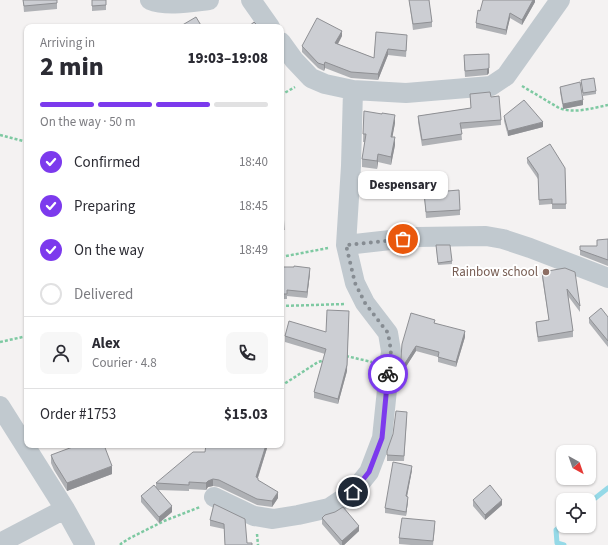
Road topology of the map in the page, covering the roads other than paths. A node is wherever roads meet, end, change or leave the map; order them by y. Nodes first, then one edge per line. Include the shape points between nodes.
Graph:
1 (150, 0) edge
2 (209, 0) edge
3 (251, 0) edge
4 (560, 0) edge
5 (268, 24) edge
6 (284, 46) edge
7 (353, 90) junction
8 (346, 245) junction
9 (608, 278) edge
10 (0, 406) edge
11 (24, 444) edge
12 (27, 448) edge
13 (214, 497) road end
14 (65, 509) junction
15 (0, 543) edge
16 (85, 545) edge

1 - 2 street via 169,4
3 - 5 street
4 - 7 street via 506,76 491,86 406,93
6 - 7 street via 311,78
7 - 8 street
8 - 9 street via 417,238 486,236 509,240
8 - 13 street via 355,283 365,303 388,333 391,351 382,438 369,472 353,492 328,508 298,516 273,519 254,516
10 - 11 street
12 - 14 street
14 - 15 street
14 - 16 street

